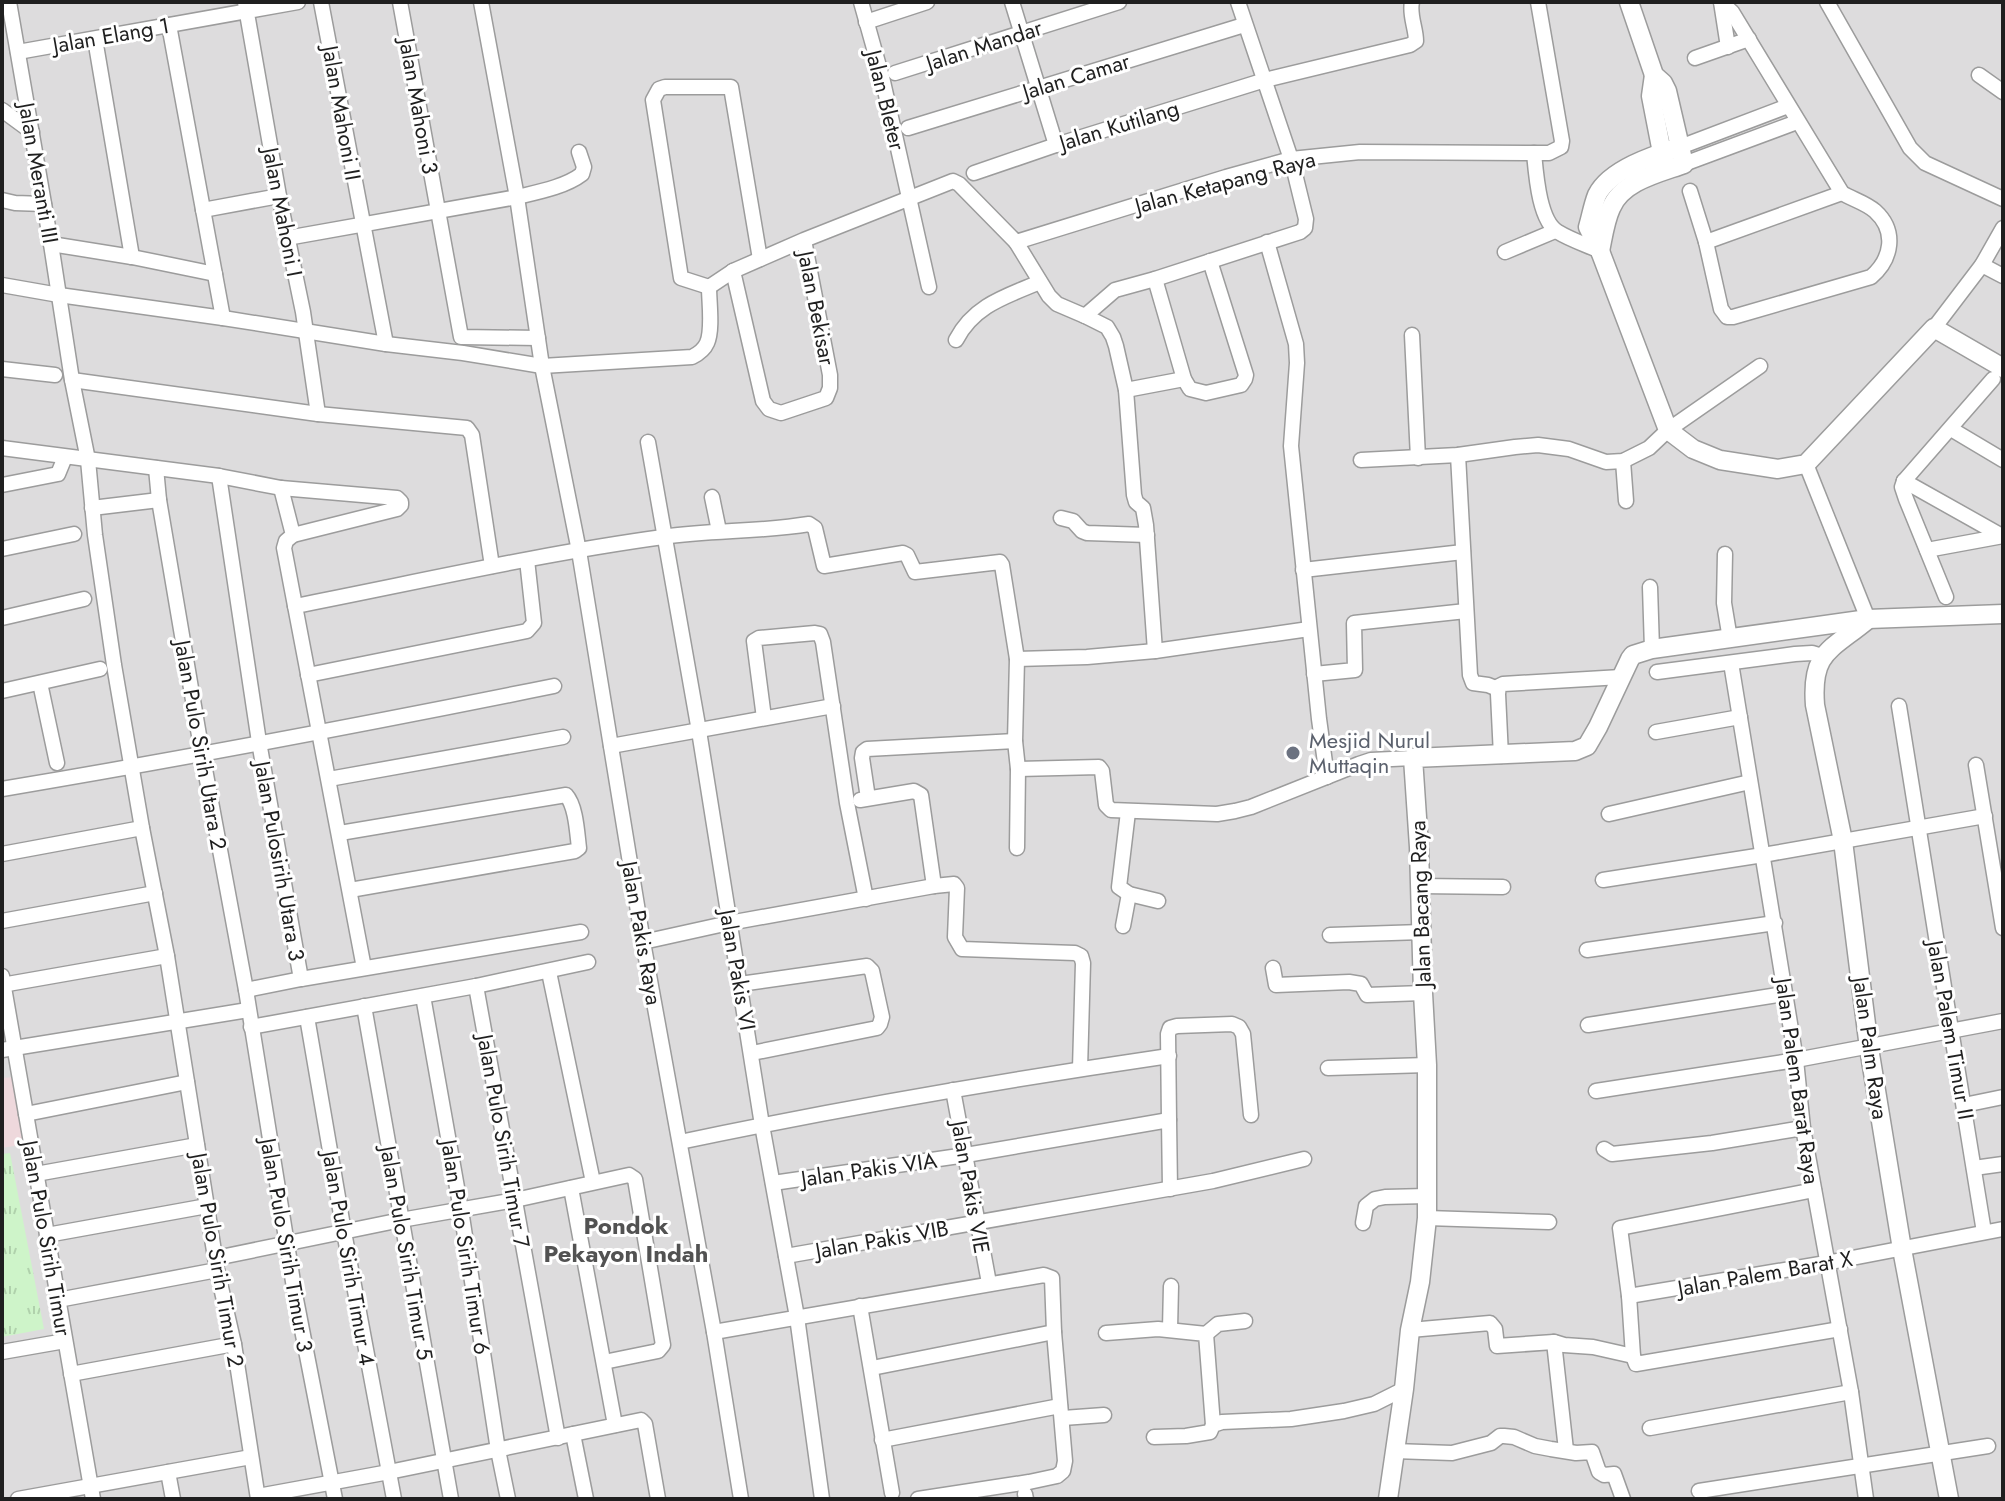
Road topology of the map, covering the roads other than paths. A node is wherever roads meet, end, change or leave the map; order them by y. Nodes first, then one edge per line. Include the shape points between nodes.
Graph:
1 (9, 2) edge
2 (298, 2) edge
3 (321, 2) edge
4 (400, 2) edge
5 (481, 2) edge
6 (861, 2) edge
7 (927, 2) edge
8 (1012, 2) edge
9 (1119, 2) edge
10 (1238, 2) edge
11 (1412, 2) edge
12 (1538, 2) edge
13 (1629, 2) edge
14 (1721, 2) edge
15 (1827, 2) edge
16 (245, 6) edge
17 (866, 22) junction
18 (169, 25) junction
19 (1244, 25) junction
20 (1022, 33) junction
21 (95, 39) junction
22 (1749, 39) junction
23 (1728, 47) junction
24 (18, 52) junction
25 (1695, 58) dead end
26 (895, 73) dead end
27 (1979, 75) dead end
28 (1265, 80) junction
29 (1039, 88) junction
30 (2003, 92) edge
31 (1788, 106) junction
32 (2, 110) edge
33 (1797, 122) junction
34 (908, 128) dead end
35 (32, 132) junction
36 (1056, 145) junction
37 (579, 152) dead end
38 (1534, 153) junction
39 (1673, 159) junction
40 (1293, 167) junction
41 (974, 173) dead end
42 (1690, 191) dead end
43 (1842, 193) junction
44 (279, 196) junction
45 (517, 197) junction
46 (909, 198) junction
47 (2003, 199) edge
48 (2, 200) edge
49 (44, 204) junction
50 (203, 210) junction
51 (438, 211) junction
52 (362, 225) junction
53 (2003, 228) edge
54 (1555, 231) junction
55 (287, 238) junction
56 (804, 240) junction
57 (1016, 242) junction
58 (1267, 242) junction
59 (1706, 242) junction
60 (51, 244) junction
61 (1600, 251) junction
62 (1505, 252) dead end
63 (132, 257) junction
64 (760, 259) junction
65 (1210, 261) junction
66 (1982, 265) junction
67 (733, 271) junction
68 (215, 274) junction
69 (2003, 276) edge
70 (1155, 279) junction
71 (1040, 282) junction
72 (2, 285) edge
73 (709, 287) junction
74 (929, 287) dead end
75 (59, 295) junction
76 (1085, 316) junction
77 (223, 318) junction
78 (1934, 328) junction
79 (305, 331) junction
80 (1412, 335) dead end
81 (538, 338) junction
82 (956, 340) dead end
83 (386, 344) junction
84 (542, 366) junction
85 (1760, 366) dead end
86 (2, 369) edge
87 (1998, 373) edge
88 (55, 375) dead end
89 (1184, 379) junction
90 (72, 380) junction
91 (1126, 390) junction
92 (318, 414) junction
93 (1951, 429) junction
94 (1668, 430) junction
95 (648, 442) dead end
96 (2, 448) edge
97 (1458, 455) junction
98 (65, 457) junction
99 (1418, 458) junction
100 (88, 460) junction
101 (1361, 460) dead end
102 (2003, 460) edge
103 (1623, 461) junction
104 (1806, 464) junction
105 (156, 468) junction
106 (219, 476) junction
107 (1904, 481) junction
108 (2, 485) edge
109 (281, 488) junction
110 (712, 497) dead end
111 (159, 500) junction
112 (1626, 501) dead end
113 (92, 508) junction
114 (1061, 518) dead end
115 (719, 531) junction
116 (74, 534) dead end
117 (293, 535) junction
118 (1147, 535) junction
119 (2002, 536) edge
120 (664, 537) junction
121 (2, 549) edge
122 (1927, 550) junction
123 (579, 551) junction
124 (1463, 552) junction
125 (1725, 554) dead end
126 (527, 560) junction
127 (492, 566) junction
128 (1303, 570) junction
129 (1650, 587) dead end
130 (1946, 597) dead end
131 (84, 599) dead end
132 (295, 606) junction
133 (1466, 611) junction
134 (2003, 614) edge
135 (2, 618) edge
136 (1868, 619) junction
137 (1309, 629) junction
138 (1730, 639) junction
139 (1652, 649) junction
140 (1155, 651) junction
141 (1822, 656) junction
142 (1017, 659) junction
143 (1731, 663) junction
144 (100, 669) dead end
145 (1657, 672) dead end
146 (1314, 674) junction
147 (308, 675) junction
148 (1621, 677) junction
149 (40, 683) junction
150 (554, 686) dead end
151 (1498, 689) junction
152 (2, 691) edge
153 (833, 706) junction
154 (1899, 706) dead end
155 (1740, 717) junction
156 (764, 718) junction
157 (699, 731) junction
158 (1656, 732) dead end
159 (320, 734) junction
160 (563, 737) dead end
161 (1015, 741) junction
162 (259, 742) junction
163 (611, 746) junction
164 (202, 753) junction
165 (1501, 756) junction
166 (1413, 758) junction
167 (57, 763) dead end
168 (1976, 765) dead end
169 (131, 766) junction
170 (1018, 769) junction
171 (1327, 777) junction
172 (329, 779) junction
173 (1750, 782) junction
174 (2, 789) edge
175 (868, 798) junction
176 (847, 803) junction
177 (1128, 812) junction
178 (1609, 814) dead end
179 (1985, 816) junction
180 (142, 828) junction
181 (1918, 828) junction
182 (340, 833) junction
183 (1843, 841) junction
184 (1017, 848) dead end
185 (2, 854) edge
186 (1763, 855) junction
187 (1603, 880) dead end
188 (934, 886) junction
189 (1420, 886) junction
190 (1503, 887) dead end
191 (350, 890) junction
192 (155, 893) junction
193 (1129, 894) junction
194 (866, 899) junction
195 (1158, 901) dead end
196 (2, 921) edge
197 (729, 923) junction
198 (1775, 923) junction
199 (1123, 926) dead end
200 (2003, 928) edge
201 (581, 932) dead end
202 (1422, 932) junction
203 (1330, 935) dead end
204 (643, 942) junction
205 (1587, 950) dead end
206 (167, 956) junction
207 (588, 962) dead end
208 (364, 968) junction
209 (1273, 968) dead end
210 (549, 972) junction
211 (301, 979) junction
212 (2, 982) edge
213 (740, 984) junction
214 (476, 986) junction
215 (246, 990) junction
216 (1423, 993) junction
217 (1784, 994) junction
218 (423, 996) junction
219 (364, 1006) junction
220 (248, 1010) junction
221 (307, 1017) junction
222 (177, 1021) junction
223 (2003, 1021) edge
224 (1588, 1025) dead end
225 (251, 1027) junction
226 (1950, 1032) junction
227 (8, 1048) edge
228 (1869, 1048) junction
229 (752, 1053) junction
230 (1169, 1056) junction
231 (1796, 1060) junction
232 (1427, 1065) junction
233 (1328, 1068) dead end
234 (1080, 1069) junction
235 (187, 1082) junction
236 (953, 1090) junction
237 (1596, 1091) dead end
238 (2003, 1097) edge
239 (1964, 1105) junction
240 (26, 1114) junction
241 (1251, 1115) dead end
242 (1169, 1120) junction
243 (762, 1125) junction
244 (1803, 1128) junction
245 (680, 1142) junction
246 (197, 1145) junction
247 (1604, 1149) dead end
248 (966, 1155) junction
249 (1304, 1159) dead end
250 (2003, 1164) edge
251 (1974, 1168) junction
252 (36, 1174) junction
253 (593, 1182) junction
254 (773, 1183) junction
255 (571, 1188) junction
256 (1170, 1189) junction
257 (1814, 1190) junction
258 (1427, 1196) junction
259 (515, 1200) junction
260 (207, 1206) junction
261 (461, 1210) junction
262 (1427, 1218) junction
263 (401, 1220) junction
264 (977, 1222) junction
265 (1549, 1222) dead end
266 (1363, 1223) dead end
267 (2003, 1229) edge
268 (344, 1232) junction
269 (1984, 1232) junction
270 (47, 1235) junction
271 (287, 1243) junction
272 (1902, 1249) junction
273 (786, 1256) junction
274 (1826, 1263) junction
275 (217, 1264) junction
276 (989, 1283) junction
277 (1171, 1286) dead end
278 (1629, 1296) junction
279 (58, 1300) junction
280 (860, 1306) junction
281 (797, 1317) junction
282 (1245, 1321) dead end
283 (1170, 1329) junction
284 (1840, 1329) junction
285 (1410, 1330) junction
286 (714, 1332) junction
287 (1054, 1332) junction
288 (1106, 1333) dead end
289 (1206, 1334) junction
290 (65, 1341) junction
291 (1554, 1342) junction
292 (234, 1344) junction
293 (2, 1352) edge
294 (1633, 1356) junction
295 (604, 1362) junction
296 (872, 1368) junction
297 (71, 1374) junction
298 (1404, 1389) junction
299 (1851, 1392) junction
300 (1062, 1412) junction
301 (1104, 1415) dead end
302 (615, 1425) junction
303 (1213, 1425) junction
304 (1650, 1428) dead end
305 (573, 1434) junction
306 (1154, 1437) dead end
307 (558, 1438) junction
308 (882, 1440) junction
309 (1988, 1446) dead end
310 (498, 1450) junction
311 (1566, 1450) junction
312 (1394, 1451) junction
313 (1940, 1454) junction
314 (251, 1457) junction
315 (444, 1461) junction
316 (1860, 1466) junction
317 (168, 1472) junction
318 (389, 1472) junction
319 (331, 1482) junction
320 (1699, 1491) dead end
321 (92, 1492) edge
322 (892, 1493) dead end
323 (258, 1497) edge
324 (18, 1499) edge
325 (173, 1499) edge
326 (335, 1499) edge
327 (394, 1499) edge
328 (451, 1499) edge
329 (508, 1499) edge
330 (586, 1499) edge
331 (658, 1499) edge
332 (741, 1499) edge
333 (822, 1499) edge
334 (918, 1499) edge
335 (1388, 1499) edge
336 (1623, 1499) edge
337 (1866, 1499) edge
338 (1949, 1499) edge

1 - 24 street, Jalan Meranti III
2 - 16 street, Jalan Elang 1
3 - 52 street, Jalan Mahoni II
4 - 51 street, Jalan Mahoni 3
5 - 45 street, Jalan Pakis Raya
6 - 17 street, Jalan Bleter
7 - 17 street
8 - 20 street
9 - 20 street, Jalan Mandar
10 - 19 street
11 - 28 street, Jalan Kutilang via 1414,43
12 - 38 street via 1562,141 1553,152
13 - 39 street via 1654,75 1651,96
14 - 22 street
14 - 23 street
15 - 47 street via 1915,154
16 - 18 street, Jalan Elang 1
16 - 44 street, Jalan Mahoni I
17 - 46 street, Jalan Bleter
18 - 21 street, Jalan Elang 1
18 - 50 street
19 - 28 street
19 - 29 street, Jalan Camar
20 - 26 street, Jalan Mandar
20 - 29 street
21 - 24 street, Jalan Elang 1
21 - 63 street
22 - 23 street
22 - 31 street
23 - 25 street
24 - 35 street, Jalan Meranti III
27 - 30 street
28 - 36 street, Jalan Kutilang
28 - 40 street
29 - 34 street, Jalan Camar
29 - 36 street
31 - 33 street
31 - 39 street
32 - 35 street
33 - 39 street
33 - 43 street
35 - 49 street, Jalan Meranti III
36 - 41 street, Jalan Kutilang
37 - 45 street via 584,167 579,177
38 - 40 street, Jalan Ketapang Raya via 1360,152
38 - 54 street via 1539,195
39 - 61 street via 1618,196
40 - 57 street, Jalan Ketapang Raya via 1226,177
40 - 58 street via 1305,228
42 - 59 street
43 - 59 street
43 - 59 street via 1877,212 1888,231 1889,253 1871,277 1730,318 1721,309
44 - 50 street
44 - 55 street, Jalan Mahoni I
45 - 51 street
45 - 81 street, Jalan Pakis Raya
46 - 56 street
46 - 57 street via 953,181
46 - 74 street, Jalan Bleter
48 - 49 street
49 - 60 street, Jalan Meranti III
50 - 68 street
51 - 52 street
51 - 81 street, Jalan Mahoni 3 via 461,337
52 - 55 street
52 - 83 street, Jalan Mahoni II
53 - 66 street
54 - 61 street
54 - 62 street
55 - 79 street, Jalan Mahoni I
56 - 64 street
56 - 67 street, Jalan Bekisar via 830,375 826,398 781,413 763,401
57 - 71 street
58 - 65 street
58 - 128 street via 1296,344 1291,446
60 - 63 street
60 - 75 street, Jalan Meranti III
61 - 94 street
63 - 68 street
64 - 67 street
64 - 73 street via 731,87 659,89 653,100 681,278
65 - 70 street
65 - 89 street via 1246,375 1241,385 1206,393 1190,389
66 - 69 street
66 - 78 street
67 - 73 street
68 - 77 street
70 - 76 street via 1115,290
70 - 89 street
71 - 76 street via 1057,304
71 - 82 street via 982,308
72 - 75 street
73 - 84 street via 707,344 692,357
75 - 77 street
75 - 90 street, Jalan Meranti III
76 - 91 street via 1111,332
77 - 79 street
78 - 87 street
78 - 104 street
79 - 83 street
79 - 92 street, Jalan Mahoni I
80 - 99 street
81 - 84 street, Jalan Pakis Raya
83 - 84 street
84 - 123 street, Jalan Pakis Raya
85 - 94 street
86 - 88 street
87 - 93 street
89 - 91 street
90 - 92 street
90 - 100 street, Jalan Meranti III
91 - 118 street via 1134,495 1143,508
92 - 127 street via 470,430
93 - 102 street
93 - 107 street
94 - 103 street via 1649,448
94 - 104 street via 1720,460 1778,469
95 - 120 street, Jalan Pakis VI
96 - 98 street
97 - 99 street
97 - 103 street via 1538,445 1606,462
97 - 124 street
98 - 100 street
98 - 108 street via 58,474
99 - 101 street
100 - 105 street
100 - 113 street, Jalan Meranti III
103 - 112 street
104 - 136 street
105 - 106 street
105 - 111 street, Jalan Pulo Sirih Utara 2
106 - 109 street
106 - 162 street, Jalan Pulosirih Utara 3
107 - 119 street
107 - 122 street via 1904,494
109 - 117 street
109 - 117 street via 397,498 401,503 397,509
110 - 115 street
111 - 113 street
111 - 164 street, Jalan Pulo Sirih Utara 2
113 - 169 street, Jalan Meranti III
114 - 118 street via 1087,533
115 - 120 street
115 - 142 street via 812,524 824,566 903,553 915,572 1000,562
116 - 121 street
117 - 132 street via 284,548
118 - 140 street
119 - 122 street
120 - 123 street
120 - 157 street, Jalan Pakis VI
122 - 130 street
123 - 126 street
123 - 163 street, Jalan Pakis Raya
124 - 128 street
124 - 133 street
125 - 138 street
126 - 127 street
126 - 147 street via 534,623 527,631
127 - 132 street
128 - 137 street
129 - 139 street
131 - 135 street
132 - 147 street
133 - 146 street via 1354,623 1355,670
133 - 151 street via 1471,679
134 - 136 street
136 - 138 street
136 - 141 street
137 - 140 street
137 - 146 street
138 - 139 street
139 - 148 street via 1633,655
140 - 142 street
141 - 143 street via 1804,653
141 - 183 street, Jalan Palm Raya via 1815,672 1815,705
142 - 161 street
143 - 145 street
143 - 155 street, Jalan Palem Barat Raya
144 - 149 street
146 - 171 street
147 - 159 street
148 - 151 street via 1503,684
148 - 165 street via 1587,746
149 - 152 street
149 - 167 street
150 - 159 street
151 - 165 street
153 - 156 street
153 - 156 street via 820,634 759,638 754,642
153 - 176 street
154 - 181 street, Jalan Palem Timur II
155 - 158 street
155 - 173 street, Jalan Palem Barat Raya
156 - 157 street
157 - 163 street
157 - 197 street, Jalan Pakis VI
159 - 162 street
159 - 172 street
160 - 172 street
161 - 170 street
161 - 175 street via 867,749 862,758
162 - 164 street
162 - 211 street, Jalan Pulosirih Utara 3
163 - 204 street, Jalan Pakis Raya
164 - 169 street
164 - 215 street, Jalan Pulo Sirih Utara 2
165 - 166 street
166 - 171 street via 1371,760
166 - 189 street, Jalan Bacang Raya
168 - 179 street
169 - 174 street
169 - 180 street, Jalan Pulo Sirih Timur 2
170 - 177 street via 1099,767 1107,807
170 - 184 street
171 - 177 street via 1235,811
172 - 182 street
173 - 178 street
173 - 186 street, Jalan Palem Barat Raya
175 - 176 street
175 - 188 street via 914,791 922,796
176 - 194 street
177 - 193 street via 1119,887
179 - 181 street
179 - 200 street
180 - 185 street
180 - 192 street, Jalan Pulo Sirih Timur 2
181 - 183 street
181 - 226 street, Jalan Palem Timur II
182 - 191 street
182 - 191 street via 566,795 577,833 575,851
183 - 186 street
183 - 228 street, Jalan Palm Raya
186 - 187 street
186 - 198 street, Jalan Palem Barat Raya
188 - 194 street
188 - 234 street via 956,886 955,937 962,949 1081,956
189 - 190 street
189 - 202 street, Jalan Bacang Raya
191 - 208 street
192 - 196 street
192 - 206 street, Jalan Pulo Sirih Timur 2
193 - 195 street
193 - 199 street
194 - 197 street
197 - 204 street
197 - 213 street, Jalan Pakis VI
198 - 205 street
198 - 217 street, Jalan Palem Barat Raya
201 - 208 street
202 - 203 street
202 - 216 street, Jalan Bacang Raya
204 - 245 street, Jalan Pakis Raya
206 - 212 street
206 - 222 street, Jalan Pulo Sirih Timur 2
207 - 210 street
208 - 211 street
209 - 216 street via 1276,985 1349,982 1361,984 1367,995
210 - 214 street
210 - 253 street
211 - 215 street
212 - 227 street, Jalan Pulo Sirih Timur
213 - 229 street, Jalan Pakis VI
213 - 229 street via 867,966 882,1017 877,1028
214 - 218 street
214 - 259 street, Jalan Pulo Sirih Timur 7
215 - 220 street, Jalan Pulo Sirih Timur 3
216 - 232 street, Jalan Bacang Raya
217 - 224 street
217 - 231 street, Jalan Palem Barat Raya
218 - 219 street
218 - 261 street, Jalan Pulo Sirih Timur 6
219 - 221 street
219 - 263 street, Jalan Pulo Sirih Timur 5
220 - 222 street
220 - 225 street, Jalan Pulo Sirih Timur 3
221 - 225 street
221 - 268 street, Jalan Pulo Sirih Timur 4
222 - 227 street
222 - 235 street, Jalan Pulo Sirih Timur 2
223 - 226 street
225 - 271 street, Jalan Pulo Sirih Timur 3
226 - 228 street
226 - 239 street, Jalan Palem Timur II
227 - 240 street, Jalan Pulo Sirih Timur
228 - 231 street
228 - 272 street, Jalan Palm Raya
229 - 243 street, Jalan Pakis VI
230 - 234 street
230 - 241 street via 1170,1028 1239,1027
230 - 242 street
231 - 237 street
231 - 244 street, Jalan Palem Barat Raya
232 - 233 street
232 - 258 street, Jalan Bacang Raya
234 - 236 street
235 - 240 street
235 - 246 street, Jalan Pulo Sirih Timur 2
236 - 243 street
236 - 248 street, Jalan Pakis VIE
238 - 239 street
239 - 251 street, Jalan Palem Timur II
240 - 252 street, Jalan Pulo Sirih Timur
242 - 248 street, Jalan Pakis VIA
242 - 256 street
243 - 245 street
243 - 254 street, Jalan Pakis VI
244 - 247 street via 1612,1154
244 - 257 street, Jalan Palem Barat Raya
245 - 286 street, Jalan Pakis Raya
246 - 252 street
246 - 260 street, Jalan Pulo Sirih Timur 2
248 - 254 street, Jalan Pakis VIA
248 - 264 street, Jalan Pakis VIE
249 - 256 street, Jalan Pakis VIB
250 - 251 street
251 - 269 street, Jalan Palem Timur II
252 - 270 street, Jalan Pulo Sirih Timur
253 - 255 street
253 - 295 street via 629,1175 635,1179 663,1345 658,1351
254 - 273 street, Jalan Pakis VI
255 - 259 street
255 - 295 street
256 - 264 street, Jalan Pakis VIB
257 - 274 street, Jalan Palem Barat Raya
257 - 278 street via 1622,1226
258 - 262 street, Jalan Bacang Raya
258 - 266 street via 1375,1199 1366,1206
259 - 261 street
259 - 307 street, Jalan Pulo Sirih Timur 7
260 - 270 street
260 - 275 street, Jalan Pulo Sirih Timur 2
261 - 263 street
261 - 310 street, Jalan Pulo Sirih Timur 6
262 - 265 street
262 - 285 street, Jalan Bacang Raya
263 - 268 street
263 - 315 street, Jalan Pulo Sirih Timur 5
264 - 273 street, Jalan Pakis VIB
264 - 276 street, Jalan Pakis VIE
267 - 269 street, Jalan Palem Barat X
268 - 271 street
268 - 318 street, Jalan Pulo Sirih Timur 4
269 - 272 street, Jalan Palem Barat X
270 - 279 street, Jalan Pulo Sirih Timur
271 - 275 street
271 - 319 street, Jalan Pulo Sirih Timur 3
272 - 274 street, Jalan Palem Barat X
272 - 313 street, Jalan Palm Raya
273 - 281 street, Jalan Pakis VI
274 - 278 street, Jalan Palem Barat X
274 - 284 street, Jalan Palem Barat Raya
275 - 279 street
275 - 292 street, Jalan Pulo Sirih Timur 2
276 - 280 street
276 - 287 street via 1050,1275
277 - 283 street
278 - 294 street
279 - 290 street, Jalan Pulo Sirih Timur
280 - 281 street
280 - 296 street
281 - 286 street
281 - 333 street, Jalan Pakis VI
282 - 289 street via 1218,1324
283 - 288 street
283 - 289 street
284 - 294 street via 1636,1364
284 - 299 street, Jalan Palem Barat Raya
285 - 291 street via 1490,1323 1497,1346
285 - 298 street, Jalan Bacang Raya
286 - 332 street, Jalan Pakis Raya
287 - 296 street
287 - 300 street
289 - 303 street
290 - 293 street
290 - 297 street, Jalan Pulo Sirih Timur
291 - 294 street
291 - 311 street
292 - 297 street
292 - 314 street, Jalan Pulo Sirih Timur 2
295 - 302 street
296 - 308 street
297 - 321 street, Jalan Pulo Sirih Timur
298 - 303 street via 1344,1411
298 - 312 street, Jalan Bacang Raya
299 - 304 street
299 - 316 street, Jalan Palem Barat Raya
300 - 301 street
300 - 308 street
300 - 334 street via 1065,1461 1057,1476
302 - 305 street
302 - 331 street via 644,1423
303 - 306 street via 1210,1432
305 - 307 street
305 - 330 street
307 - 310 street
308 - 322 street
309 - 313 street
310 - 315 street
310 - 329 street, Jalan Pulo Sirih Timur 6
311 - 312 street via 1504,1436 1452,1453
311 - 336 street via 1592,1452 1599,1472 1614,1474
312 - 335 street, Jalan Bacang Raya
313 - 316 street
313 - 338 street, Jalan Palm Raya
314 - 317 street
314 - 323 street, Jalan Pulo Sirih Timur 2
315 - 318 street
315 - 328 street, Jalan Pulo Sirih Timur 5
316 - 320 street
316 - 337 street, Jalan Palem Barat Raya
317 - 321 street
317 - 325 street
318 - 319 street
318 - 327 street, Jalan Pulo Sirih Timur 4
319 - 323 street
319 - 326 street, Jalan Pulo Sirih Timur 3
321 - 324 street

